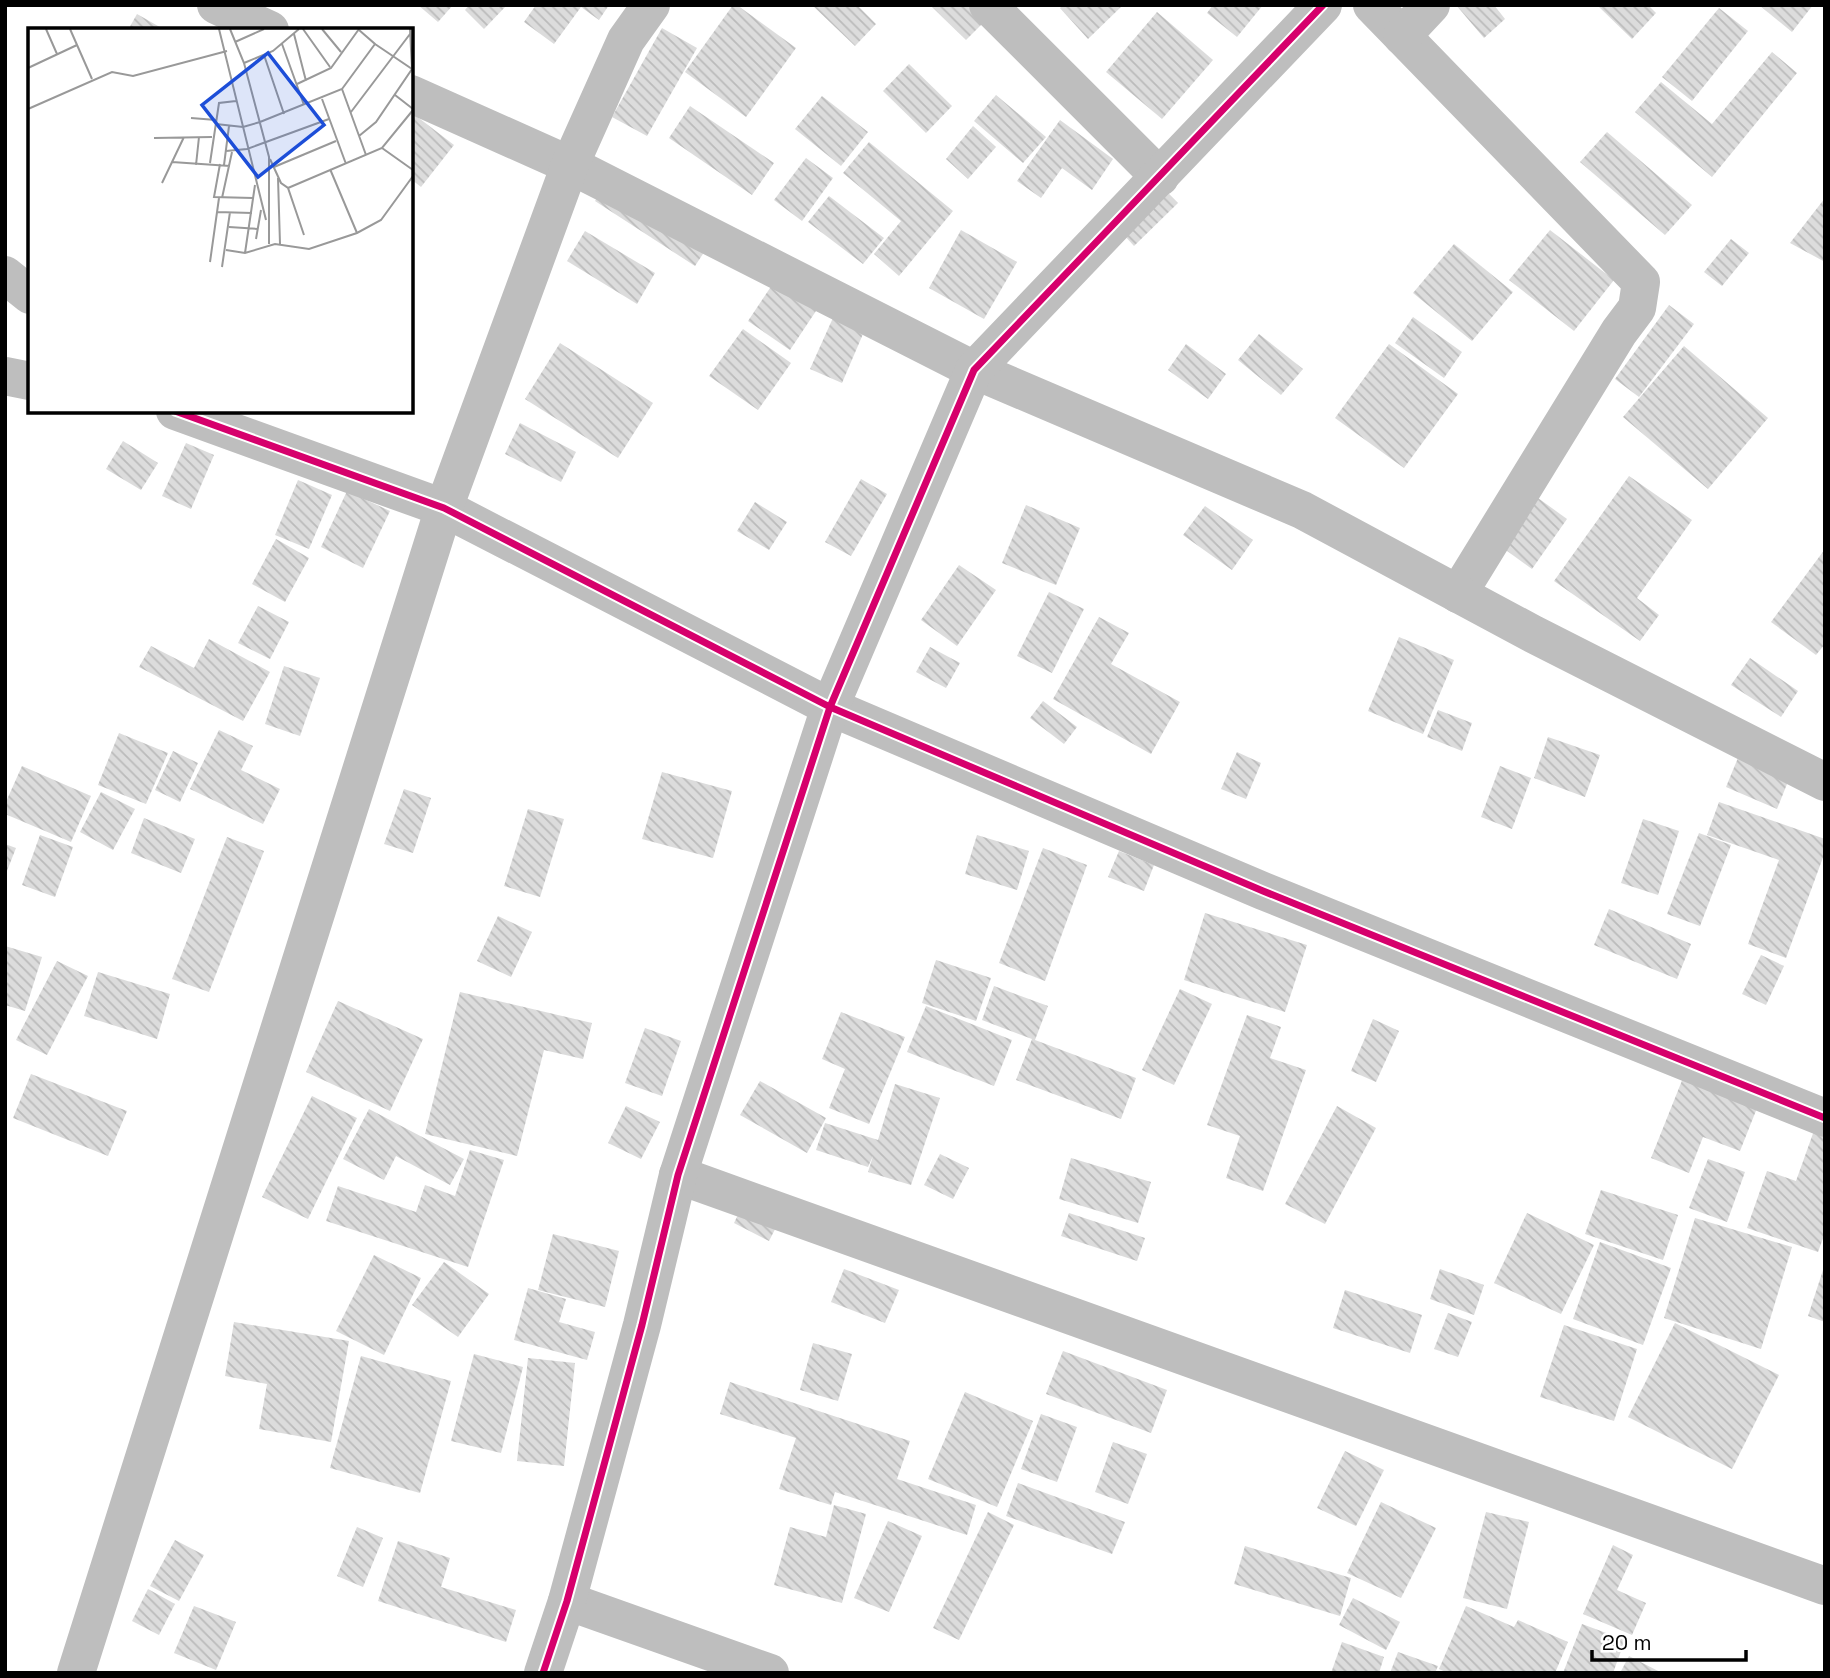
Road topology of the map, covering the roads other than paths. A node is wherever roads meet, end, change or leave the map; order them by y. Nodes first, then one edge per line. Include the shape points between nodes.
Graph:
1 (216, 5) edge
2 (651, 5) edge
3 (988, 5) edge
4 (1323, 5) edge
5 (1372, 5) edge
6 (1431, 5) edge
7 (266, 28) edge
8 (1402, 36) junction
9 (413, 94) edge
10 (570, 165) junction
11 (1160, 177) junction
12 (5, 275) edge
13 (28, 293) edge
14 (974, 370) junction
15 (5, 376) edge
16 (28, 381) edge
17 (181, 413) edge
18 (444, 508) junction
19 (1458, 594) junction
20 (830, 707) junction
21 (1825, 782) edge
22 (1825, 1118) edge
23 (678, 1175) junction
24 (1825, 1586) edge
25 (566, 1601) junction
26 (76, 1673) edge
27 (543, 1673) edge
28 (770, 1673) edge

1 - 7 street
2 - 10 street via 626,40
3 - 11 street
4 - 11 street
5 - 8 street
6 - 8 street
8 - 19 street via 1641,282 1637,308
9 - 10 street
10 - 14 street
10 - 18 street
11 - 14 street
12 - 13 street
14 - 19 street via 1302,510
14 - 20 street
15 - 16 street
17 - 18 street
18 - 20 street
18 - 26 street
19 - 21 street
20 - 22 street via 1263,891
20 - 23 street
23 - 24 street
23 - 25 street
25 - 27 street
25 - 28 street

